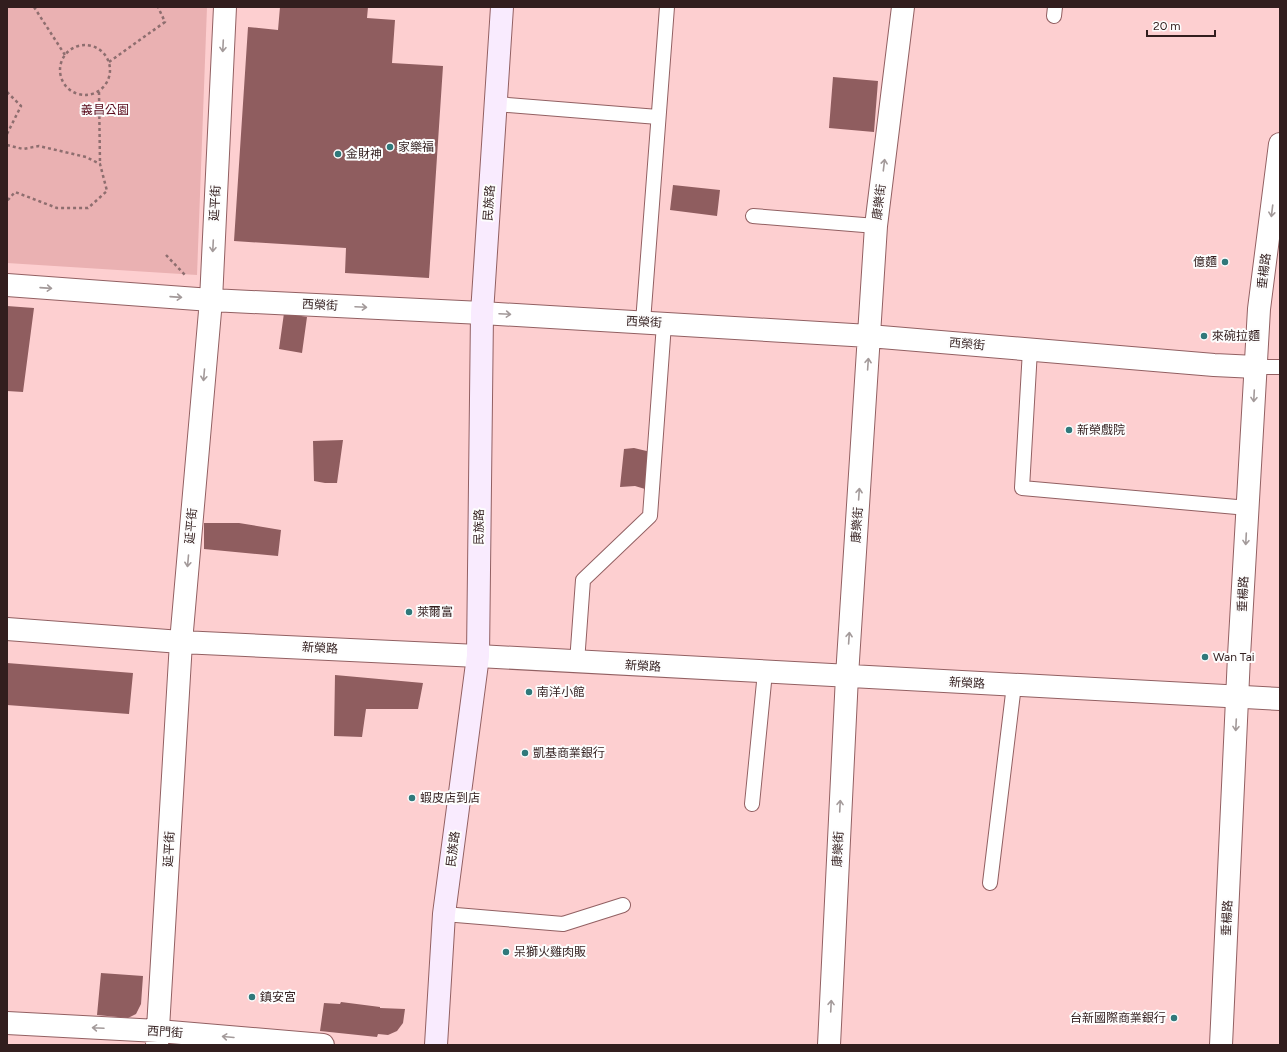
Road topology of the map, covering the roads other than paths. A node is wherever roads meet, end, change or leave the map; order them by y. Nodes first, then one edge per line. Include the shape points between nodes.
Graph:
1 (225, 7) edge
2 (502, 7) edge
3 (667, 7) edge
4 (902, 7) edge
5 (496, 104) junction
6 (658, 117) junction
7 (1280, 144) edge
8 (753, 216) dead end
9 (876, 226) junction
10 (7, 285) edge
11 (211, 300) junction
12 (482, 313) junction
13 (643, 322) junction
14 (664, 324) junction
15 (869, 336) junction
16 (1030, 350) junction
17 (1256, 367) junction
18 (1280, 367) edge
19 (1248, 508) junction
20 (7, 629) edge
21 (181, 642) junction
22 (478, 656) junction
23 (577, 662) junction
24 (765, 672) junction
25 (847, 676) junction
26 (1014, 685) junction
27 (1237, 698) junction
28 (1280, 699) edge
29 (752, 804) dead end
30 (990, 883) dead end
31 (622, 905) dead end
32 (444, 914) junction
33 (7, 1023) edge
34 (157, 1038) edge
35 (323, 1045) edge
36 (436, 1045) edge
37 (829, 1045) edge
38 (1221, 1045) edge

1 -> 11 street, 延平街
2 - 5 main road, 民族路
3 - 6 lane
9 -> 4 street, 康樂街
5 - 6 lane
5 - 12 main road, 民族路
6 - 13 lane
7 -> 17 street, 垂楊路 via 1259,309
8 - 9 lane
9 - 15 street, 康樂街
10 -> 11 street, 西榮街
11 -> 12 street, 西榮街
11 -> 21 street, 延平街
12 -> 13 street, 西榮街
12 - 22 main road, 民族路
13 - 14 street, 西榮街
14 - 15 street, 西榮街
14 - 23 lane via 650,516 583,580
15 - 16 street, 西榮街
25 -> 15 street, 康樂街
16 - 17 street, 西榮街
16 - 19 lane via 1022,488
17 - 18 lane, 西榮街
17 -> 19 street, 垂楊路
19 -> 27 street, 垂楊路
20 - 21 street, 新榮路
21 - 22 street, 新榮路
21 - 34 street, 延平街
22 - 23 street, 新榮路
22 - 32 main road, 民族路
23 - 24 street, 新榮路
24 - 25 street, 新榮路
24 - 29 lane
25 - 26 street, 新榮路
37 -> 25 street, 康樂街
26 - 27 street, 新榮路
26 - 30 lane
27 - 28 street, 新榮路
27 -> 38 street, 垂楊路
31 - 32 lane via 562,924
32 - 36 main road, 民族路
34 -> 33 street, 西門街
35 -> 34 street, 西門街

